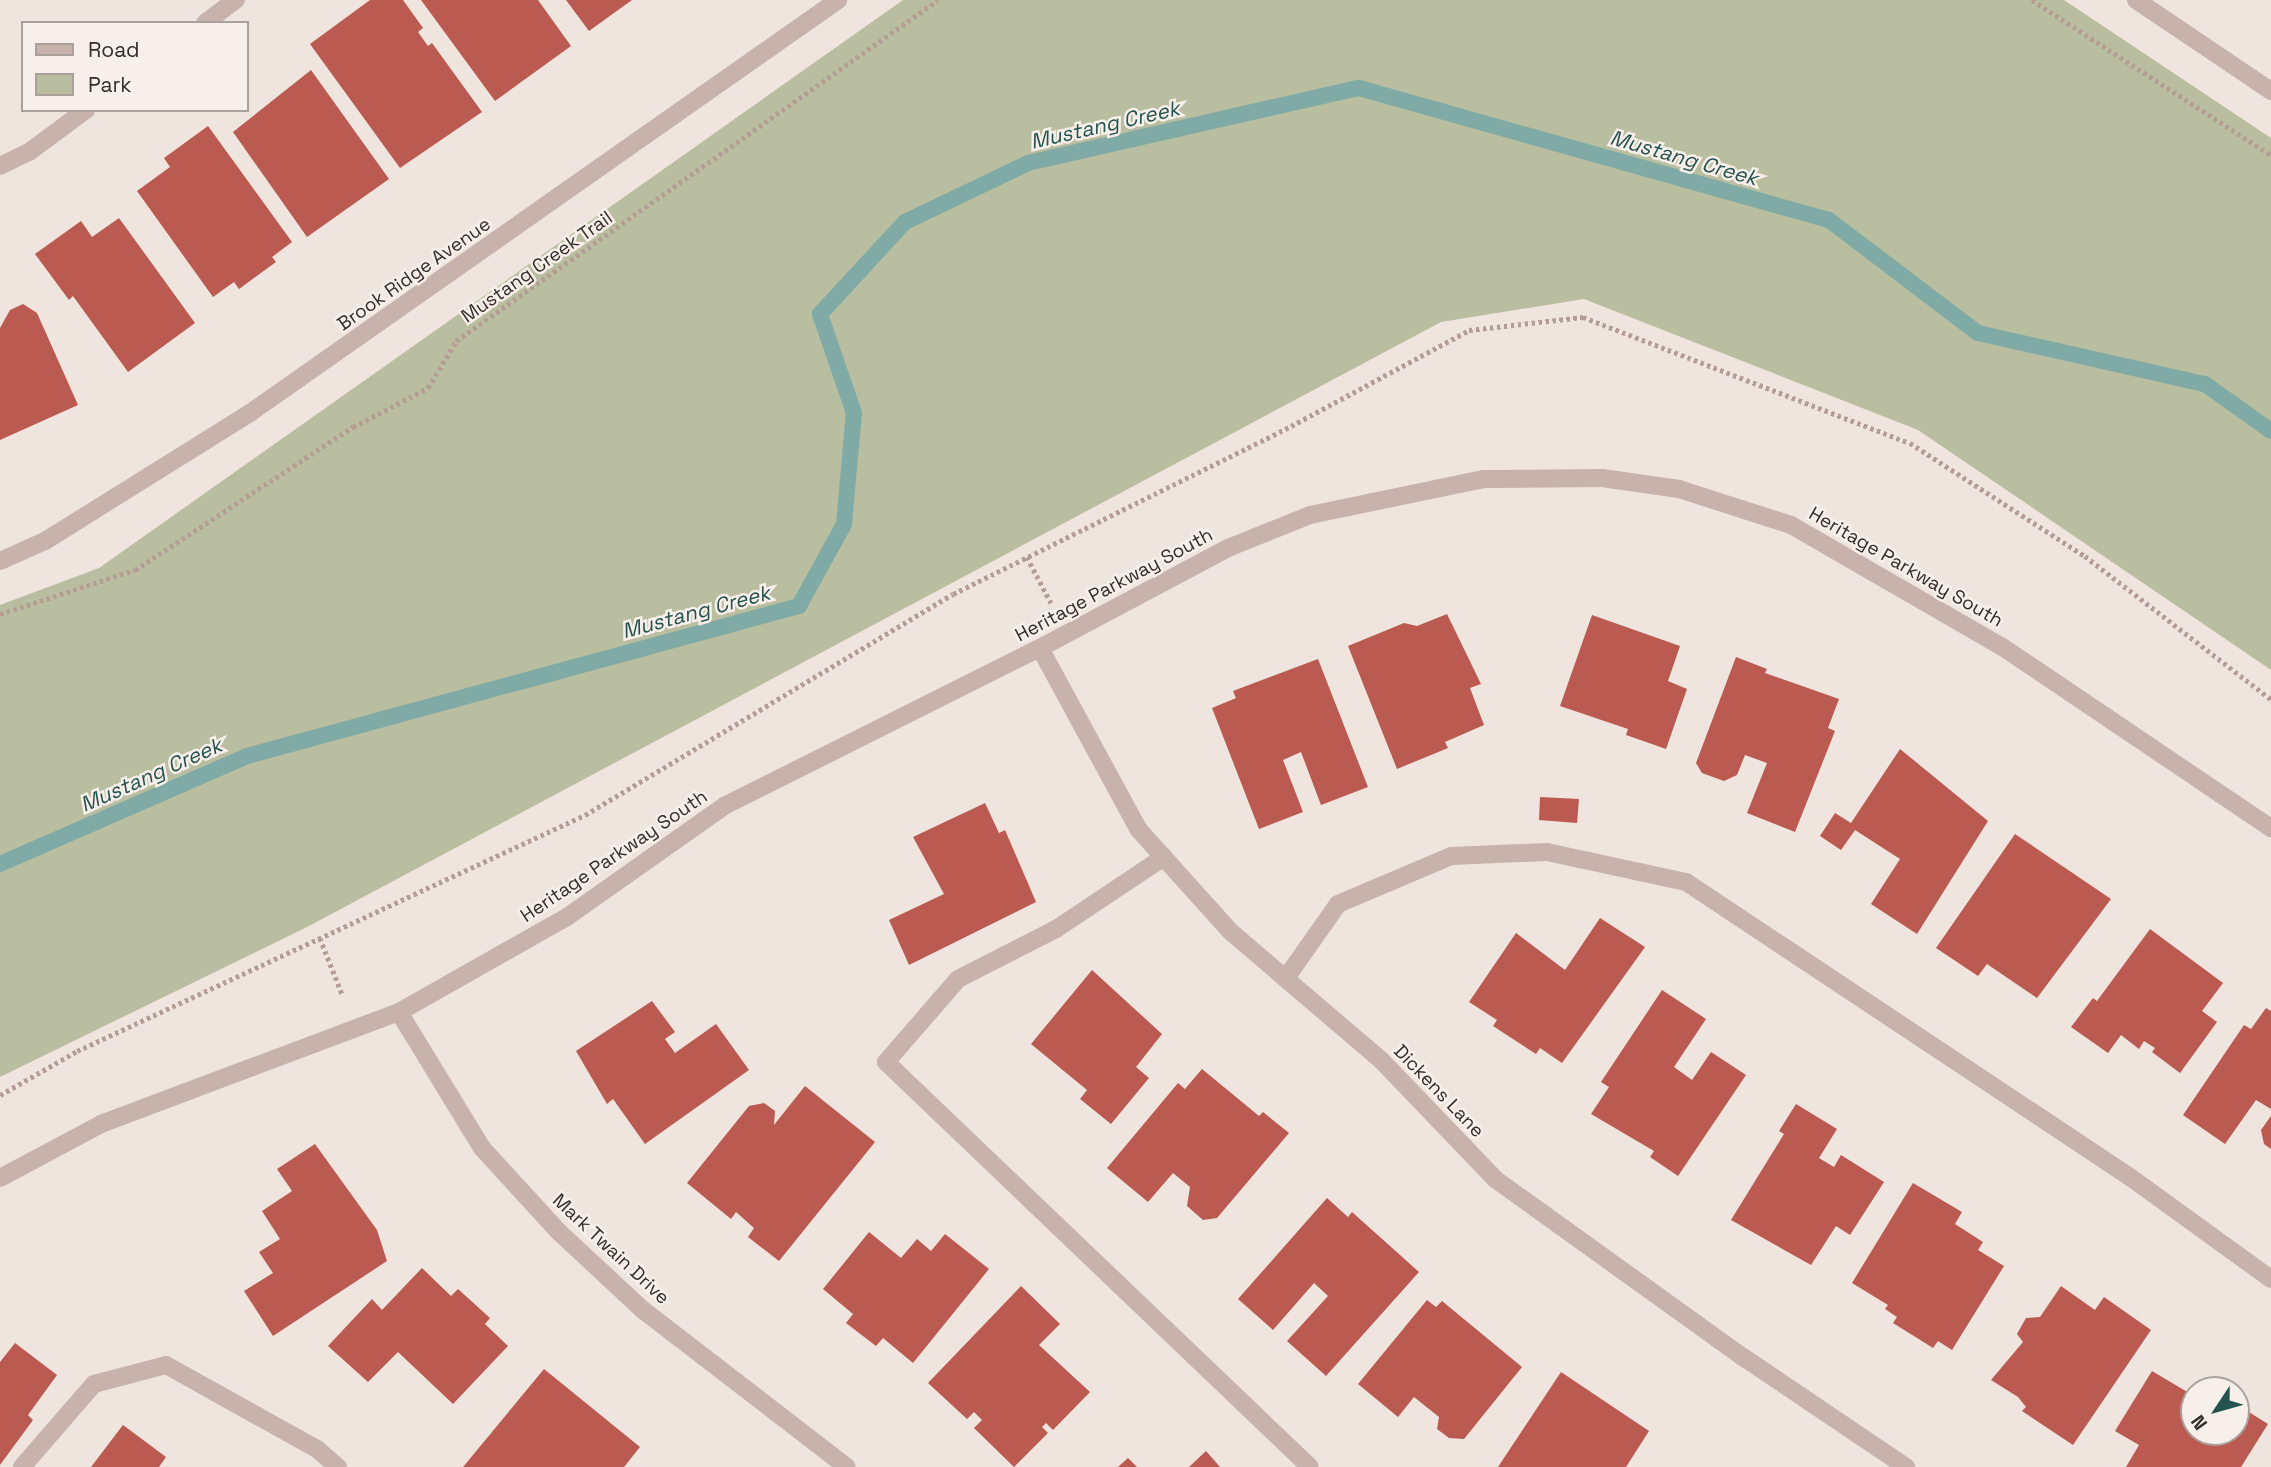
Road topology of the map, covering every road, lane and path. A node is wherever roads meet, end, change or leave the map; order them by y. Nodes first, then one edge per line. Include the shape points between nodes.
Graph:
1 (236, 0) edge
2 (838, 0) edge
3 (938, 0) edge
4 (2032, 0) edge
5 (2136, 0) edge
6 (208, 21) edge
7 (2271, 91) edge
8 (83, 112) edge
9 (2271, 155) edge
10 (0, 166) edge
11 (1027, 557) dead end
12 (0, 561) edge
13 (0, 614) edge
14 (1068, 634) junction
15 (1040, 648) junction
16 (2271, 828) edge
17 (1164, 857) junction
18 (320, 938) dead end
19 (1286, 978) junction
20 (399, 1012) junction
21 (356, 1028) junction
22 (0, 1178) edge
23 (2271, 1279) edge
24 (22, 1467) edge
25 (338, 1467) edge
26 (847, 1467) edge
27 (1310, 1467) edge
28 (1906, 1467) edge

1 - 6 street
2 - 12 street, Brook Ridge Avenue via 250,413 45,541
3 - 13 path, Mustang Creek Trail via 456,341 428,388 353,427 135,570
4 - 9 path
5 - 7 street
8 - 10 street via 29,152
11 - 14 path
14 - 15 street, Heritage Parkway South
14 - 16 street, Heritage Parkway South via 1228,548 1310,515 1484,479 1602,478 1679,489 1791,525 1866,564 2001,646
15 - 17 street, Dickens Lane via 1139,830
15 - 20 street, Heritage Parkway South via 726,805 567,918
17 - 19 street, Dickens Lane via 1231,932
17 - 27 street via 1056,929 958,979 886,1062
18 - 21 path
19 - 23 street via 1338,904 1451,856 1547,852 1686,882 2130,1177
19 - 28 street, Dickens Lane via 1381,1060 1495,1179
20 - 21 street, Heritage Parkway South
20 - 26 street, Mark Twain Drive via 482,1148 559,1232 643,1310
21 - 22 street, Heritage Parkway South via 101,1124
24 - 25 street via 94,1384 166,1365 317,1449

